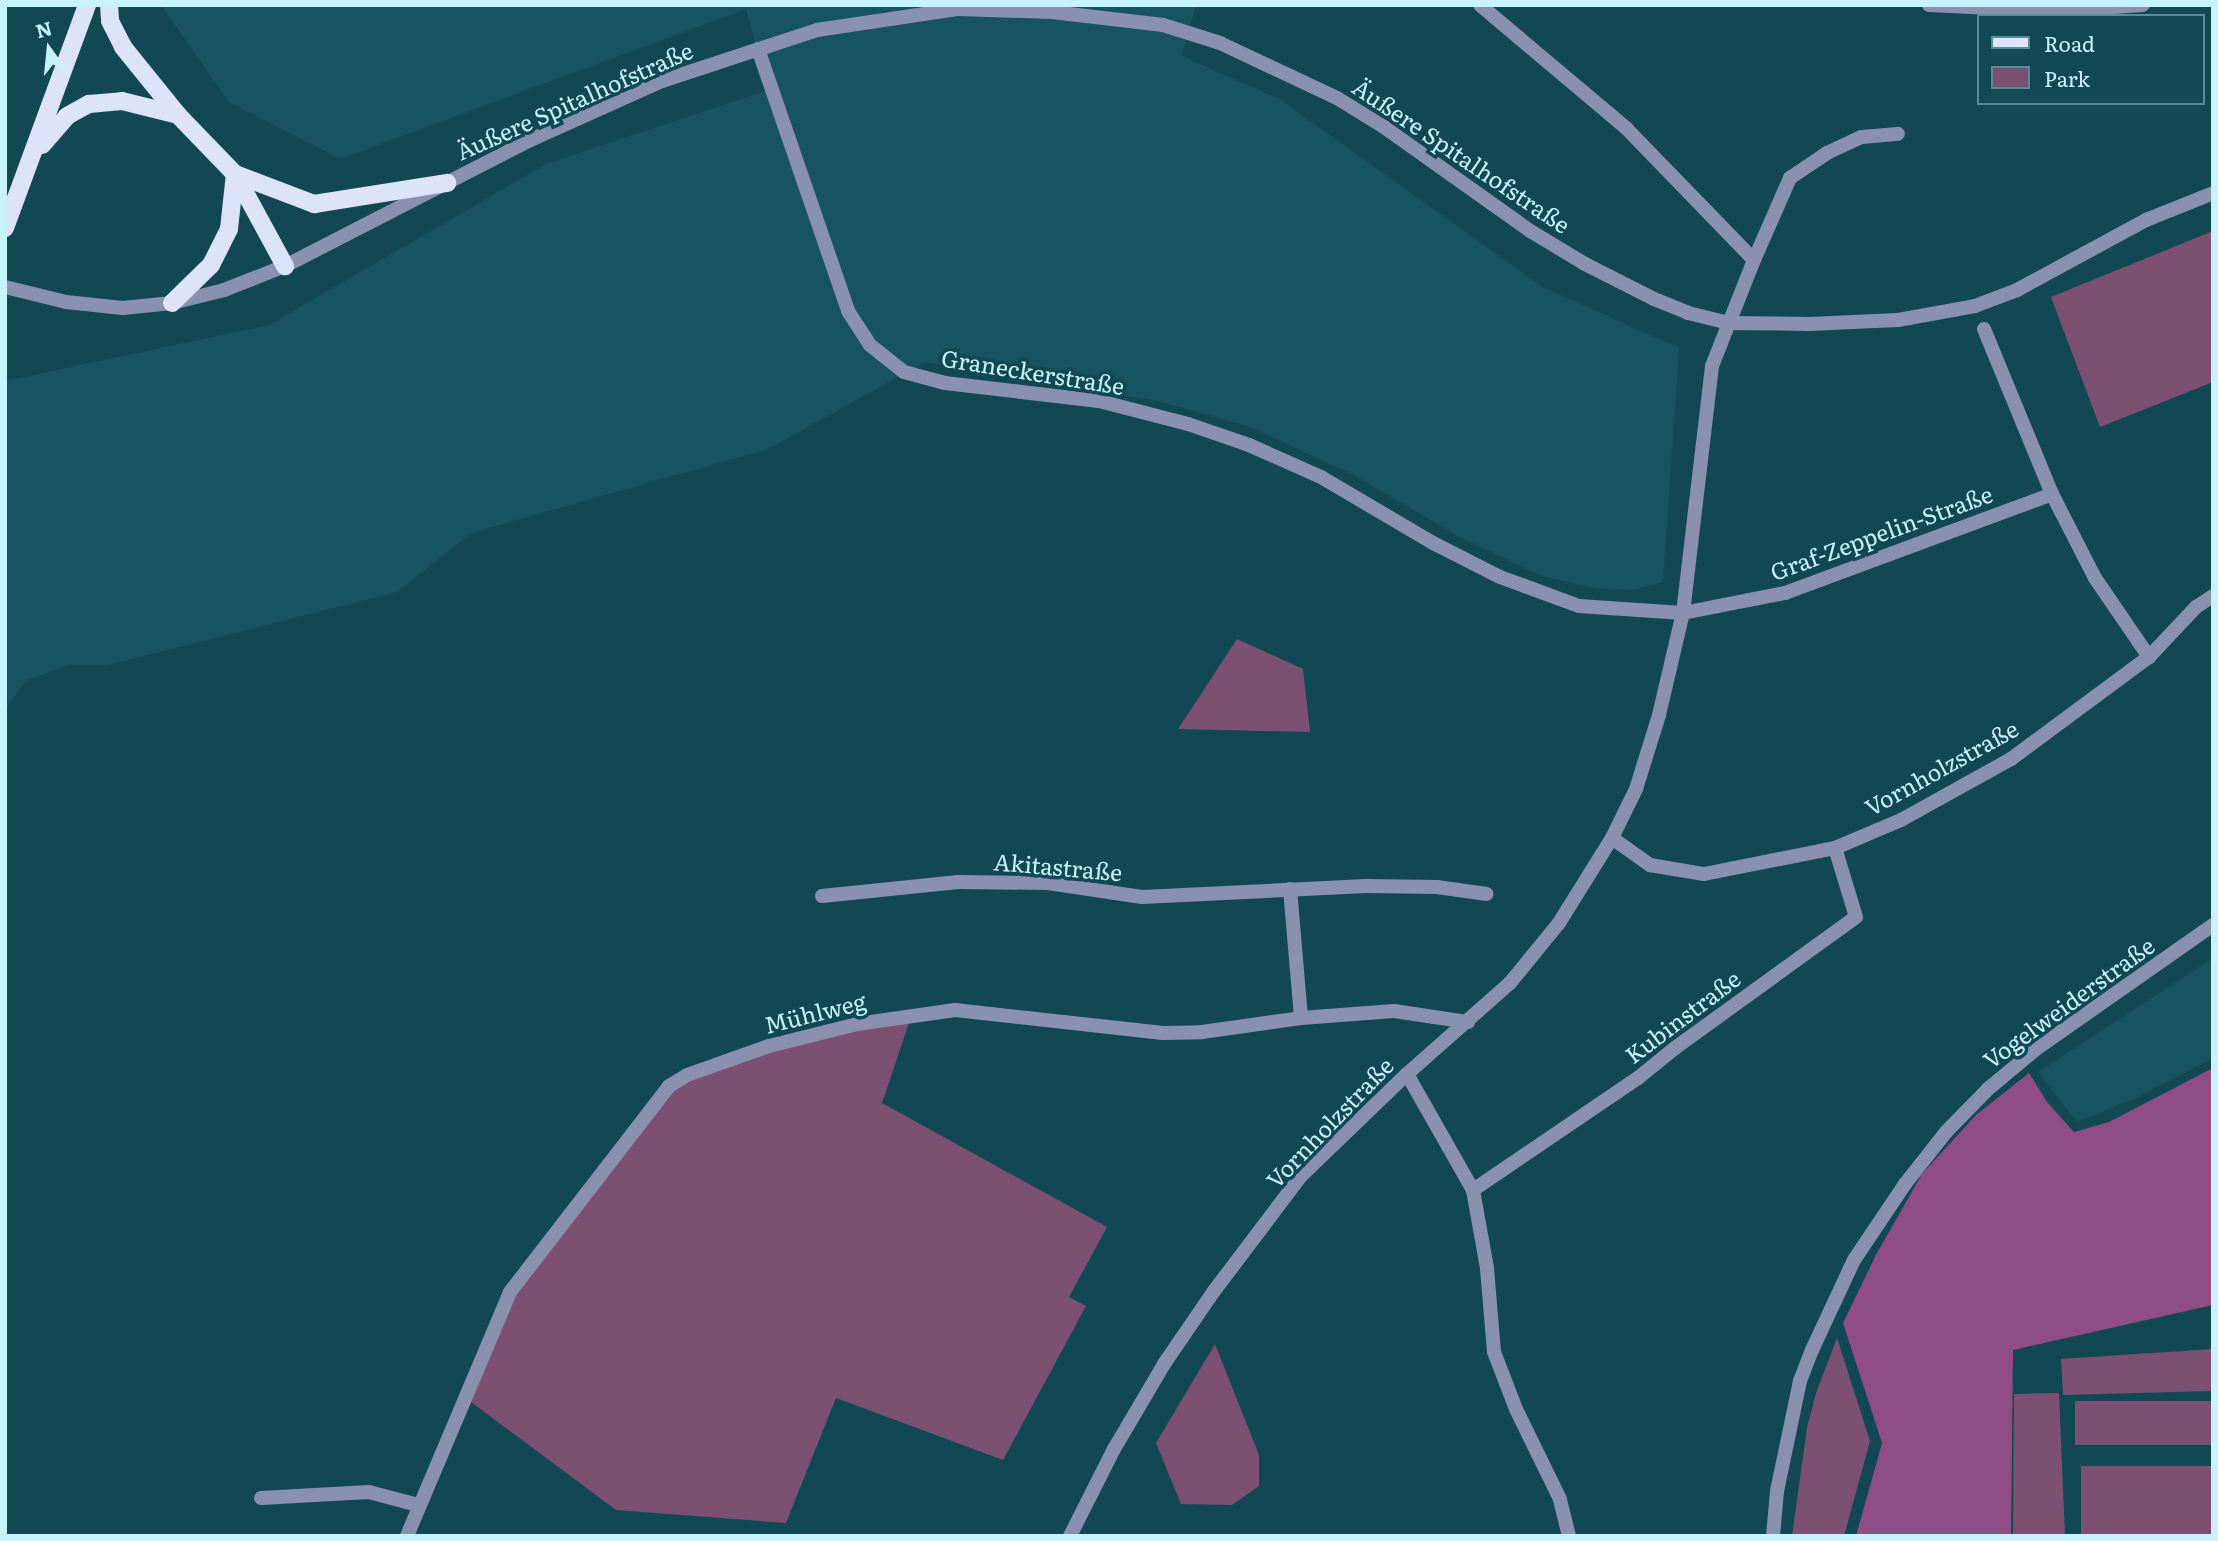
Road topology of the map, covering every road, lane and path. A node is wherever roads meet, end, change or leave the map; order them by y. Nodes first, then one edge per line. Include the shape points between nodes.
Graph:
1 (87, 5) edge
2 (109, 5) edge
3 (1480, 5) edge
4 (1929, 5) edge
5 (2143, 5) edge
6 (758, 49) junction
7 (178, 115) junction
8 (1898, 134) dead end
9 (35, 152) junction
10 (235, 174) junction
11 (447, 183) junction
12 (2213, 193) edge
13 (6, 228) edge
14 (1754, 260) junction
15 (285, 266) junction
16 (5, 287) edge
17 (172, 303) junction
18 (1729, 323) junction
19 (1984, 329) dead end
20 (2052, 494) junction
21 (2213, 596) edge
22 (1683, 613) junction
23 (2149, 657) junction
24 (1612, 838) junction
25 (1835, 848) junction
26 (1290, 889) junction
27 (1487, 894) dead end
28 (822, 896) dead end
29 (2213, 925) edge
30 (1301, 1018) junction
31 (1468, 1022) junction
32 (1407, 1074) junction
33 (1473, 1190) junction
34 (261, 1498) dead end
35 (418, 1505) junction
36 (407, 1536) edge
37 (1070, 1536) edge
38 (1569, 1536) edge
39 (1773, 1536) edge

1 - 9 main road
2 - 7 main road via 110,21 123,47
3 - 14 street via 1627,129
4 - 5 street via 2055,11
6 - 11 street, Äußere Spitalhofstraße via 662,81
6 - 18 street, Äußere Spitalhofstraße via 817,30 958,9 1052,12 1163,25 1220,43 1337,98 1585,264 1688,313
6 - 22 street, Graneckerstraße via 848,311 870,345 904,372 945,383 1098,401 1188,424 1321,477 1500,578 1579,606
7 - 9 main road via 121,101 89,104 67,116
7 - 10 main road
8 - 14 street, Vornholzstraße via 1862,137 1790,178
9 - 13 main road
10 - 11 main road via 314,204
10 - 15 main road
10 - 17 main road via 229,229 211,265
11 - 15 street, Äußere Spitalhofstraße
12 - 18 street, Äußere Spitalhofstraße via 2146,220 2017,290 1975,306 1898,320
14 - 18 street, Vornholzstraße
15 - 17 street, Äußere Spitalhofstraße via 224,290
16 - 17 street, Äußere Spitalhofstraße via 66,302 123,308
18 - 22 street, Vornholzstraße via 1712,366
19 - 20 street
20 - 22 street, Graf-Zeppelin-Straße via 1785,593
20 - 23 street via 2095,578
21 - 23 street, Vornholzstraße via 2196,607
22 - 24 street, Vornholzstraße via 1636,789
23 - 25 street, Vornholzstraße via 2011,759 1901,820
24 - 25 street, Vornholzstraße via 1650,865 1704,874
24 - 31 street, Vornholzstraße via 1553,930 1510,983
25 - 33 street, Kubinstraße via 1856,918 1638,1078
26 - 27 street, Akitastraße via 1437,887
26 - 28 street, Akitastraße via 1142,897 1048,883 958,882
26 - 30 street
29 - 39 street, Vogelweiderstraße via 2036,1049 1988,1089 1905,1184 1854,1260 1800,1381
30 - 31 street, Mühlweg via 1394,1011
30 - 35 street, Mühlweg via 1163,1033 954,1010 845,1027 769,1046 687,1075 669,1086 510,1292
31 - 32 street, Vornholzstraße
32 - 33 street
32 - 37 street, Vornholzstraße via 1301,1176 1214,1292 1164,1364
33 - 38 street via 1487,1268 1494,1352 1560,1499
34 - 35 street via 369,1492
35 - 36 street, Mühlweg

